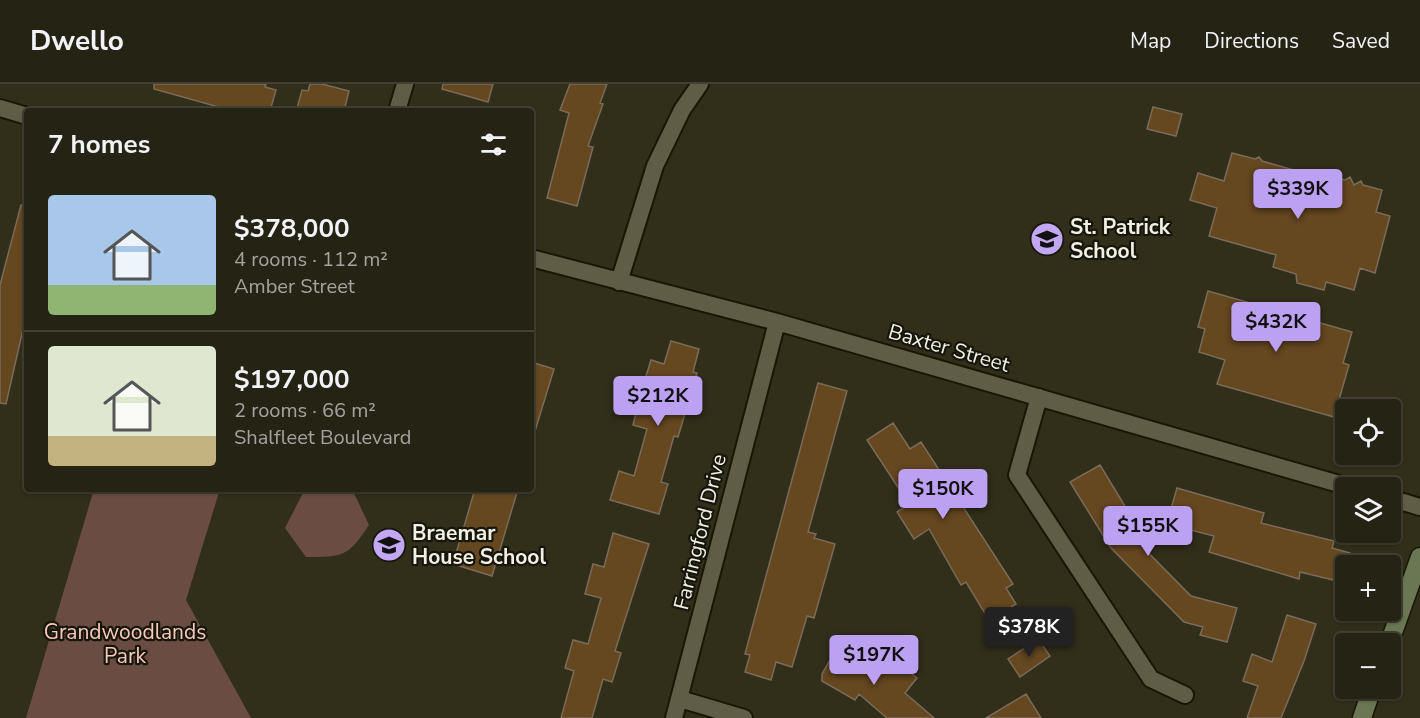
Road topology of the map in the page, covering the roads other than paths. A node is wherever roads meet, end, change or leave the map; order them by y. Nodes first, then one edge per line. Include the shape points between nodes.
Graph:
1 (405, 84) edge
2 (700, 84) edge
3 (0, 108) edge
4 (398, 108) edge
5 (24, 115) edge
6 (534, 259) edge
7 (620, 282) junction
8 (777, 322) junction
9 (1039, 397) junction
10 (1335, 483) edge
11 (1401, 501) edge
12 (1420, 507) edge
13 (1420, 557) edge
14 (1393, 633) edge
15 (1185, 695) dead end
16 (680, 699) junction
17 (1368, 699) edge
18 (674, 718) edge
19 (744, 718) edge
20 (1362, 718) edge

1 - 4 street
2 - 7 street via 682,110 655,166
3 - 5 street
6 - 7 street, Baxter Street
7 - 8 street, Baxter Street
8 - 9 street, Baxter Street
8 - 16 street, Farringford Drive
9 - 10 street, Baxter Street
9 - 15 street via 1017,475 1151,679
11 - 12 street
13 - 14 main road
16 - 18 street, Farringford Drive
16 - 19 street
17 - 20 main road

